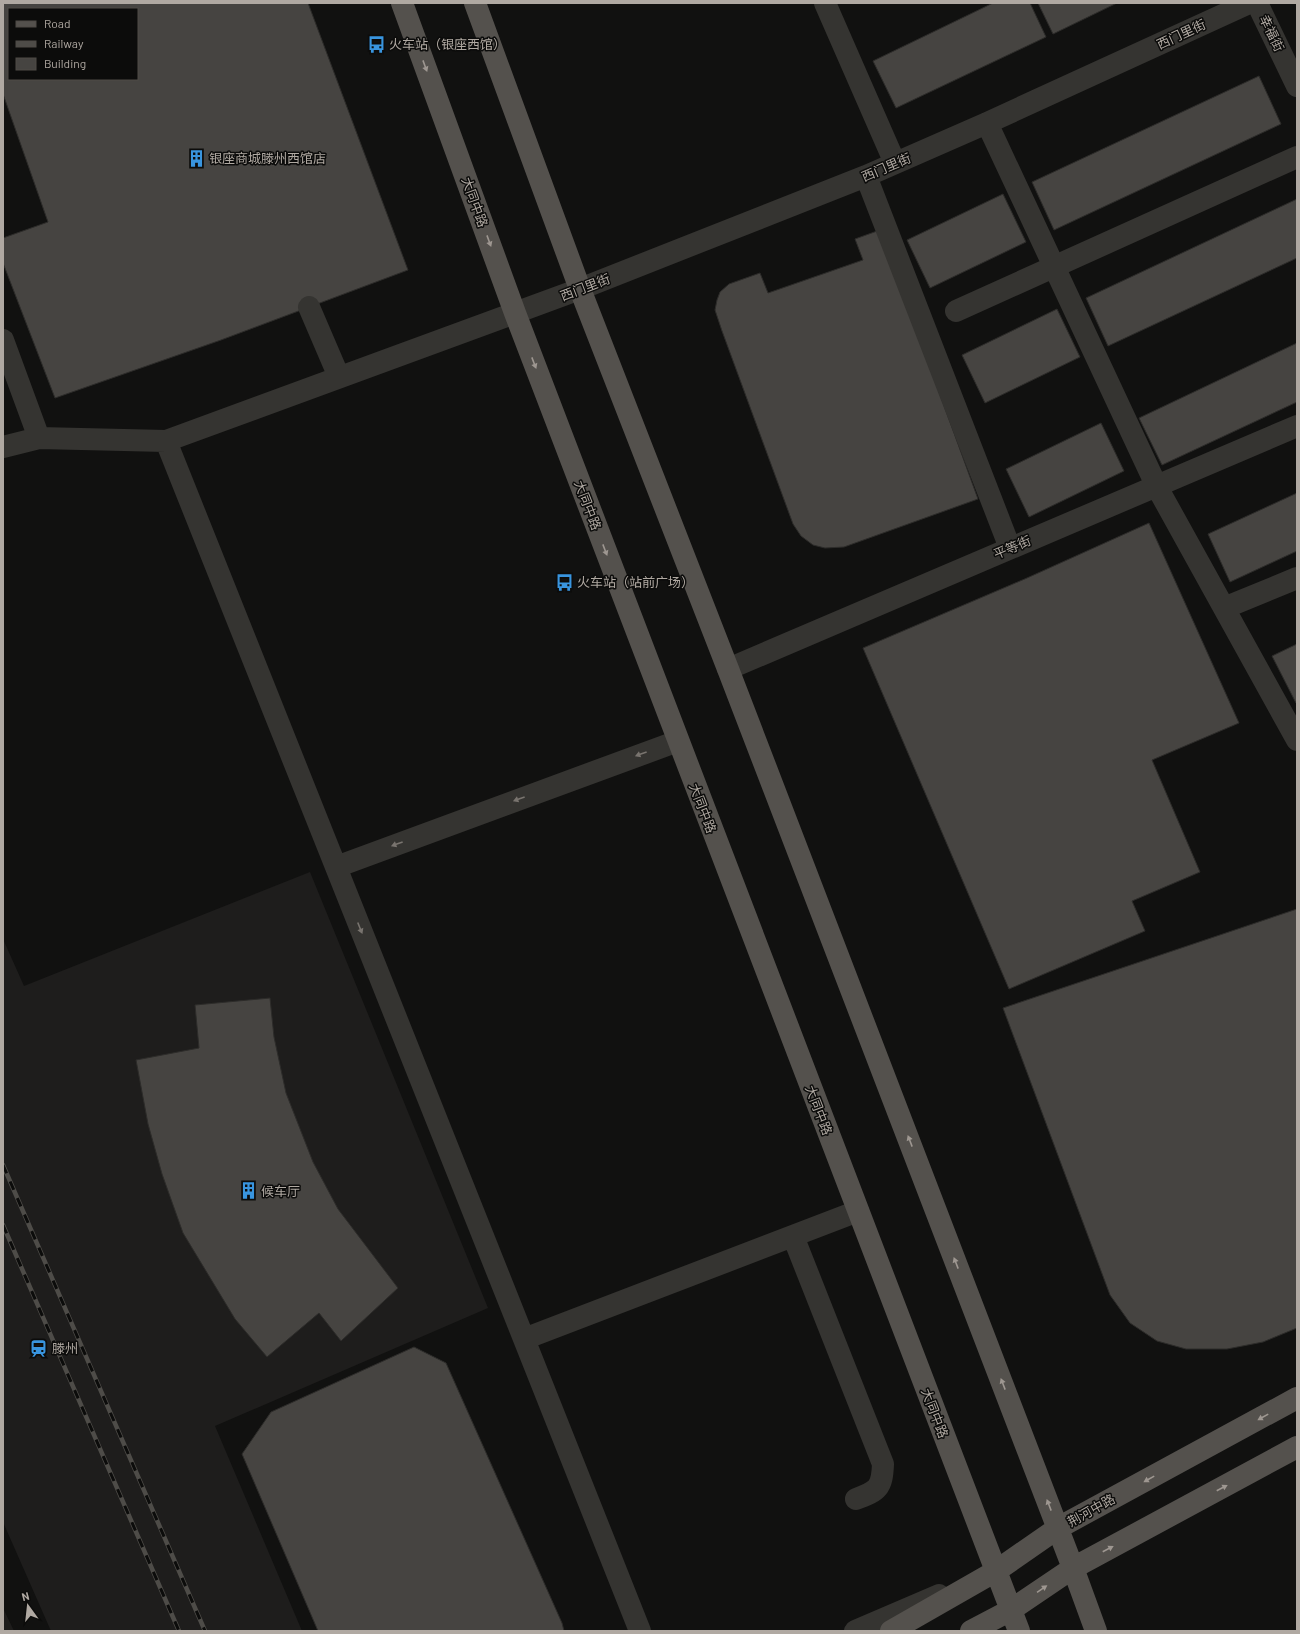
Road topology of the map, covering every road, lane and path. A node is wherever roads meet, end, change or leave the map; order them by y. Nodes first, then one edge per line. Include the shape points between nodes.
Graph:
1 (402, 3) edge
2 (475, 3) edge
3 (825, 3) edge
4 (1249, 3) edge
5 (1257, 3) edge
6 (1297, 86) edge
7 (987, 123) junction
8 (1297, 157) edge
9 (896, 163) junction
10 (866, 176) junction
11 (1054, 266) junction
12 (580, 289) junction
13 (309, 307) dead end
14 (956, 311) dead end
15 (516, 313) junction
16 (3, 340) edge
17 (339, 377) junction
18 (1297, 426) edge
19 (39, 438) junction
20 (166, 441) junction
21 (3, 447) edge
22 (1157, 486) junction
23 (1010, 548) junction
24 (1297, 578) edge
25 (1224, 608) junction
26 (728, 669) junction
27 (1296, 735) edge
28 (678, 741) junction
29 (336, 867) junction
30 (858, 1211) junction
31 (793, 1236) junction
32 (524, 1339) junction
33 (1297, 1398) edge
34 (1297, 1447) edge
35 (856, 1500) dead end
36 (1058, 1528) junction
37 (1073, 1568) junction
38 (996, 1571) junction
39 (1011, 1610) junction
40 (640, 1631) edge
41 (855, 1631) edge
42 (891, 1631) edge
43 (971, 1631) edge
44 (983, 1631) edge
45 (1019, 1631) edge
46 (1096, 1631) edge

1 -> 15 main road, 大同中路
2 - 12 main road
3 - 9 street
4 - 7 street, 西门里街
5 - 6 street, 幸福街
7 - 9 street, 西门里街
7 - 11 street
8 - 11 street
9 - 10 street, 西门里街
10 - 12 street, 西门里街
10 - 23 street
11 - 14 street
11 - 22 street
12 - 15 street, 西门里街
12 - 26 main road
13 - 17 street
15 - 17 street, 西门里街
15 -> 28 main road, 大同中路
16 - 19 street
17 - 20 street, 西门里街
18 - 22 street, 平等街
19 - 20 street
19 - 21 street
20 - 29 street
22 - 23 street, 平等街
22 - 25 street
23 - 26 street, 平等街
24 - 25 street
25 - 27 street
36 -> 26 main road
28 -> 29 street
28 - 30 main road, 大同中路
29 -> 32 street
30 - 31 street
30 - 38 main road, 大同中路
31 - 32 street
31 - 35 street via 883,1464 879,1487
32 - 40 street
33 -> 36 main road, 荆河中路
37 -> 34 main road
36 - 37 main road
36 - 38 main road, 荆河中路
39 -> 37 main road
37 - 46 main road
38 - 39 main road, 大同中路
38 - 41 street
38 - 42 main road, 荆河中路
39 - 43 main road
39 - 44 street
39 - 45 main road, 大同中路

